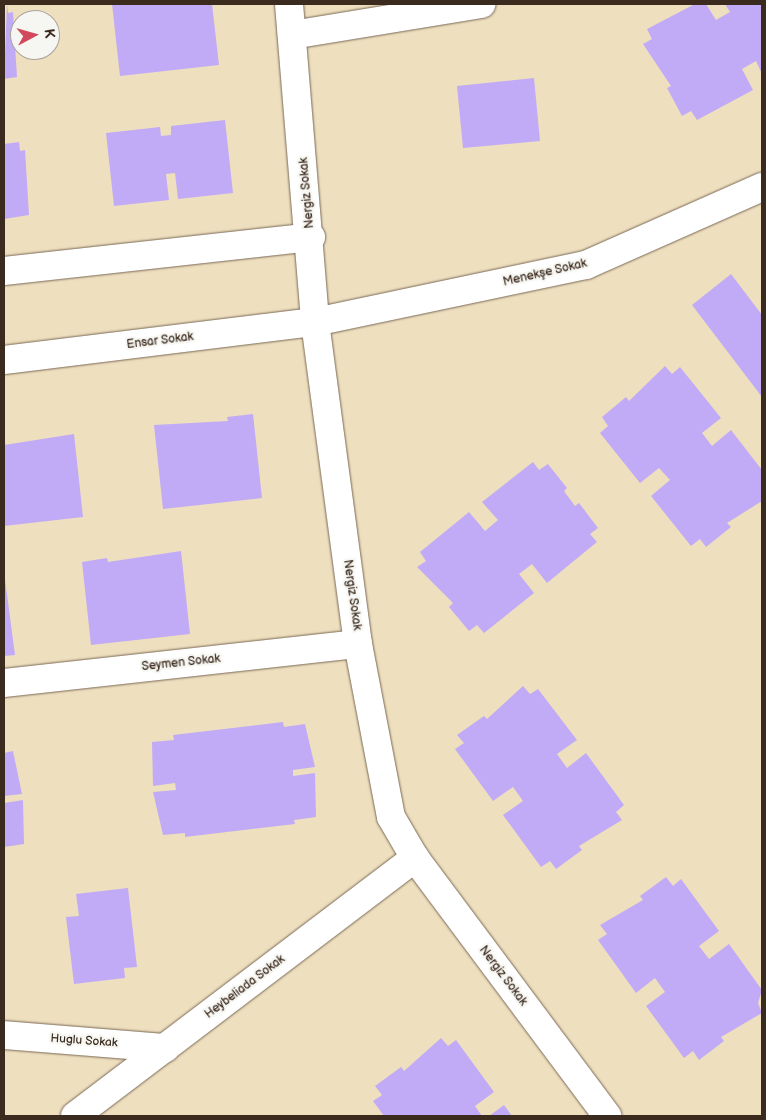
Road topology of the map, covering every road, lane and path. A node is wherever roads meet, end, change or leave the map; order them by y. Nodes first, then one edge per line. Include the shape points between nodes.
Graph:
1 (289, 4) edge
2 (481, 4) edge
3 (292, 35) junction
4 (762, 187) edge
5 (311, 238) junction
6 (4, 271) edge
7 (315, 322) junction
8 (4, 360) edge
9 (358, 644) junction
10 (4, 683) edge
11 (415, 858) junction
12 (4, 1035) edge
13 (165, 1048) junction
14 (75, 1116) edge
15 (608, 1116) edge

1 - 3 street, Nergiz Sokak
2 - 3 street
3 - 5 street, Nergiz Sokak
4 - 7 street, Menekşe Sokak via 586,265
5 - 6 street
5 - 7 street, Nergiz Sokak
7 - 8 street, Ensar Sokak
7 - 9 street, Nergiz Sokak
9 - 10 street, Seymen Sokak
9 - 11 street, Nergiz Sokak via 391,816
11 - 13 street, Heybeliada Sokak
11 - 15 street, Nergiz Sokak
12 - 13 street, Huglu Sokak
13 - 14 street, Heybeliada Sokak

